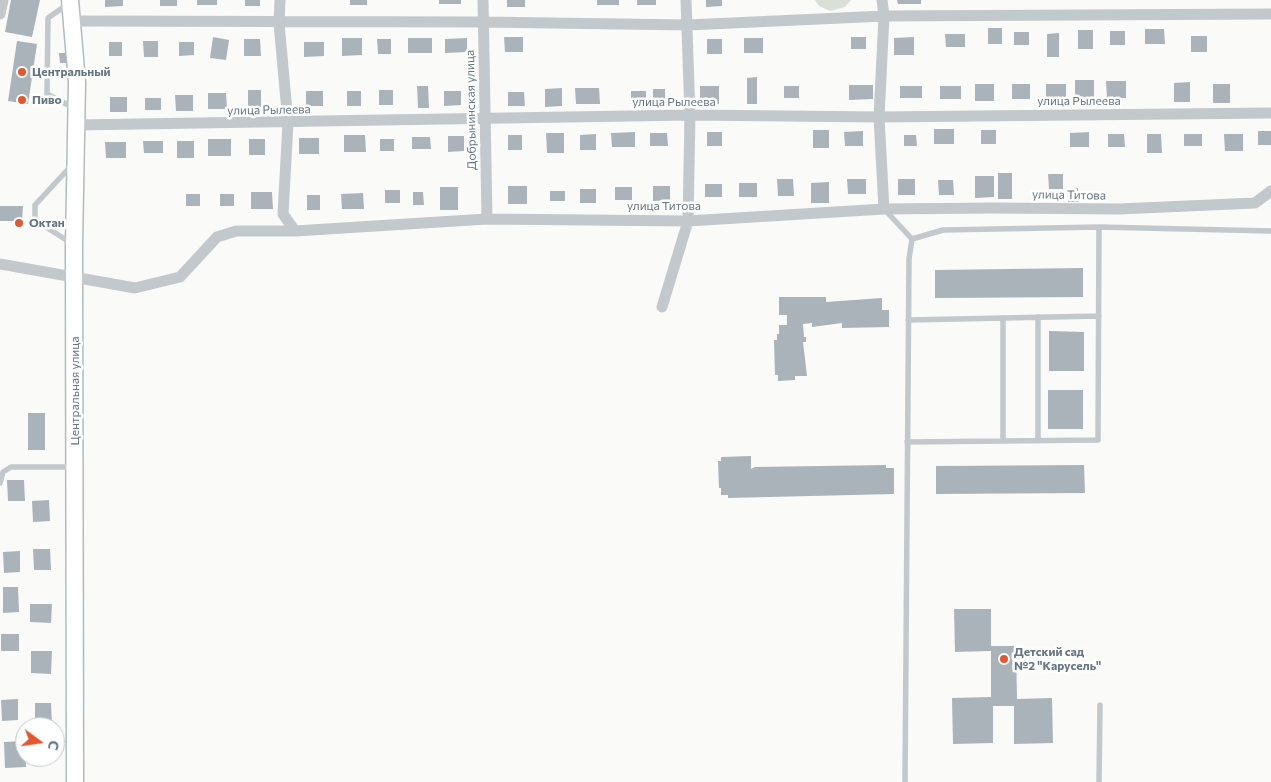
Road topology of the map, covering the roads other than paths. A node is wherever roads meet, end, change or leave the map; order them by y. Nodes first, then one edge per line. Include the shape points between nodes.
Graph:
1 (3, 0) edge
2 (280, 0) edge
3 (483, 0) edge
4 (686, 0) edge
5 (882, 0) edge
6 (70, 2) edge
7 (0, 14) edge
8 (1271, 14) edge
9 (884, 16) junction
10 (73, 21) junction
11 (484, 22) junction
12 (279, 23) junction
13 (688, 25) junction
14 (1271, 113) edge
15 (690, 116) junction
16 (879, 117) junction
17 (77, 118) junction
18 (485, 118) junction
19 (288, 123) junction
20 (76, 161) junction
21 (1271, 191) edge
22 (884, 209) junction
23 (487, 220) junction
24 (688, 221) junction
25 (1099, 227) junction
26 (295, 231) junction
27 (1271, 231) edge
28 (912, 240) junction
29 (74, 245) junction
30 (0, 264) edge
31 (75, 277) junction
32 (662, 307) dead end
33 (1099, 316) junction
34 (1038, 317) junction
35 (1003, 318) junction
36 (908, 320) junction
37 (1003, 441) junction
38 (1038, 441) junction
39 (907, 442) junction
40 (75, 467) junction
41 (0, 483) edge
42 (1100, 705) dead end
43 (74, 782) edge
44 (905, 782) edge
45 (1099, 782) edge

1 - 7 street
2 - 12 street
3 - 11 street, Добрынинская улица
4 - 13 street
5 - 9 street
6 - 10 street, Центральная улица
6 - 17 lane via 48,18 47,94
8 - 9 street
9 - 13 street
9 - 16 street
10 - 12 street
10 - 17 street, Центральная улица
11 - 12 street
11 - 13 street
11 - 18 street, Добрынинская улица
12 - 19 street
13 - 15 street
14 - 16 street, улица Рылеева
15 - 16 street, улица Рылеева
15 - 18 street, улица Рылеева
15 - 24 street
16 - 22 street
17 - 19 street, улица Рылеева
17 - 20 street, Центральная улица
18 - 19 street, улица Рылеева
18 - 23 street, Добрынинская улица
19 - 26 street via 283,214
20 - 29 street, Центральная улица
20 - 29 lane via 35,205 34,220
21 - 22 street, улица Титова via 1255,203 1138,209
22 - 24 street, улица Титова
22 - 28 lane
23 - 24 street, улица Титова
23 - 26 street, улица Титова
24 - 32 street
25 - 27 lane
25 - 28 lane via 943,230
25 - 33 lane
26 - 31 street, улица Титова via 236,231 217,236 180,277 135,288
28 - 36 lane
29 - 31 street, Центральная улица
30 - 31 street, улица Титова
31 - 40 street, Центральная улица
33 - 34 lane
33 - 38 lane via 1098,440
34 - 35 lane
34 - 38 lane
35 - 36 lane
35 - 37 lane
36 - 39 lane
37 - 38 lane
37 - 39 lane
39 - 44 lane
40 - 41 lane via 11,467 4,472
40 - 43 street, Центральная улица
42 - 45 lane

